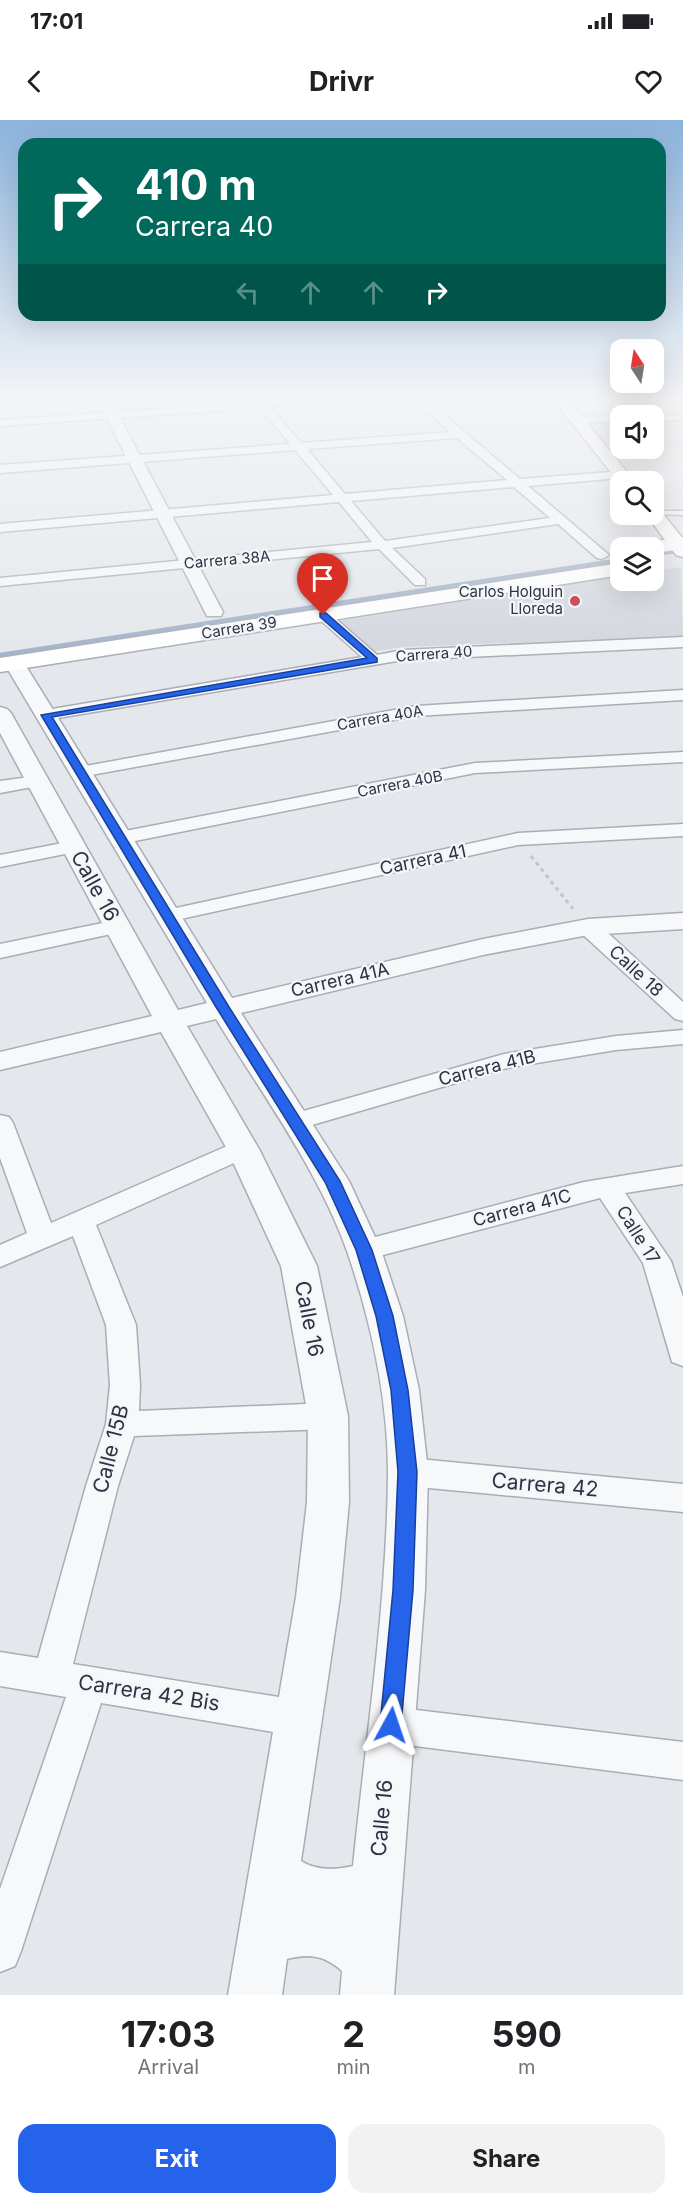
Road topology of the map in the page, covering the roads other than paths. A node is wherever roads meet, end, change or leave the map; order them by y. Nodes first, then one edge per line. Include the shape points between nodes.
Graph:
1 (149, 486) edge
2 (332, 486) edge
3 (478, 486) edge
4 (523, 486) edge
5 (342, 498) junction
6 (163, 513) junction
7 (683, 513) edge
8 (664, 514) edge
9 (561, 520) junction
10 (662, 525) edge
11 (0, 528) edge
12 (382, 545) junction
13 (664, 548) edge
14 (681, 549) edge
15 (610, 552) edge
16 (610, 553) edge
17 (664, 558) edge
18 (189, 564) junction
19 (610, 571) edge
20 (0, 582) edge
21 (420, 582) junction
22 (214, 612) junction
23 (323, 615) junction
24 (156, 621) dead end
25 (683, 642) edge
26 (374, 660) junction
27 (7, 664) edge
28 (683, 695) edge
29 (0, 715) edge
30 (46, 715) junction
31 (683, 757) edge
32 (80, 772) junction
33 (37, 780) junction
34 (0, 787) edge
35 (683, 830) edge
36 (120, 838) junction
37 (73, 847) junction
38 (0, 861) edge
39 (167, 916) junction
40 (683, 921) edge
41 (117, 926) junction
42 (588, 927) junction
43 (0, 951) edge
44 (223, 1007) junction
45 (683, 1014) edge
46 (168, 1020) junction
47 (683, 1037) edge
48 (0, 1061) edge
49 (295, 1122) junction
50 (0, 1123) edge
51 (243, 1149) junction
52 (683, 1175) edge
53 (607, 1187) junction
54 (81, 1222) junction
55 (43, 1238) junction
56 (364, 1250) junction
57 (0, 1257) edge
58 (683, 1354) edge
59 (328, 1416) junction
60 (122, 1424) junction
61 (408, 1472) junction
62 (683, 1498) edge
63 (0, 1669) edge
64 (70, 1681) junction
65 (297, 1718) junction
66 (391, 1725) junction
67 (683, 1761) edge
68 (273, 1873) junction
69 (376, 1885) junction
70 (263, 1941) junction
71 (0, 1951) edge
72 (369, 1977) edge
73 (255, 1995) edge

1 - 6 street
2 - 5 street
3 - 5 street
4 - 9 street
5 - 6 street
5 - 12 street
6 - 11 street
6 - 18 street
7 - 8 lane
9 - 12 street, Carrera 38A
9 - 15 street
10 - 14 main road
12 - 18 street, Carrera 38A
12 - 21 street
13 - 14 main road
14 - 17 main road
16 - 21 main road, Carrera 39
18 - 20 street, Carrera 38A
18 - 22 street
19 - 23 main road, Carrera 39
21 - 22 main road, Carrera 39
22 - 24 main road, Carrera 39
23 - 26 street
23 - 27 main road, Carrera 39
25 - 26 street, Carrera 40 via 434,653
26 - 30 street, Carrera 40
27 - 30 street, Calle 16
28 - 32 street, Carrera 40A via 427,709
29 - 33 street, Calle 16
30 - 32 street, Calle 16
31 - 36 street, Carrera 40B via 475,768
32 - 36 street, Calle 16
33 - 34 street
33 - 37 street, Calle 16
35 - 39 street, Carrera 41 via 518,839
36 - 39 street, Calle 16
37 - 38 street
37 - 41 street, Calle 16
39 - 44 street, Calle 16
40 - 42 street, Carrera 41A
41 - 43 street
41 - 46 street, Calle 16
42 - 44 street, Carrera 41A
42 - 45 street, Calle 18
44 - 46 street, Carrera 41A
44 - 49 street, Calle 16
46 - 48 street, Carrera 41A
46 - 51 street, Calle 16
47 - 49 street, Carrera 41B via 504,1061
49 - 56 street, Calle 16 via 332,1181
50 - 55 street
51 - 54 street
51 - 59 street, Calle 16 via 299,1266
52 - 53 street, Carrera 41C
53 - 56 street, Carrera 41C
53 - 58 street, Calle 17 via 657,1261
54 - 55 street
54 - 60 street, Calle 15B via 121,1325 125,1385
55 - 57 street
56 - 61 street, Calle 16 via 385,1316 400,1390
59 - 60 street
59 - 65 street, Calle 16 via 328,1502 318,1597
60 - 64 street, Calle 15B via 102,1486
61 - 62 street, Carrera 42
61 - 66 street, Calle 16
63 - 64 street, Carrera 42 Bis
64 - 65 street, Carrera 42 Bis
64 - 71 street, Calle 15B
65 - 68 street, Calle 16
66 - 67 street
66 - 69 street, Calle 16
68 - 69 street via 296,1888 322,1896 349,1894
68 - 70 street, Calle 16
69 - 72 street, Calle 16
70 - 72 street via 291,1929 320,1929 347,1939
70 - 73 street, Calle 16

